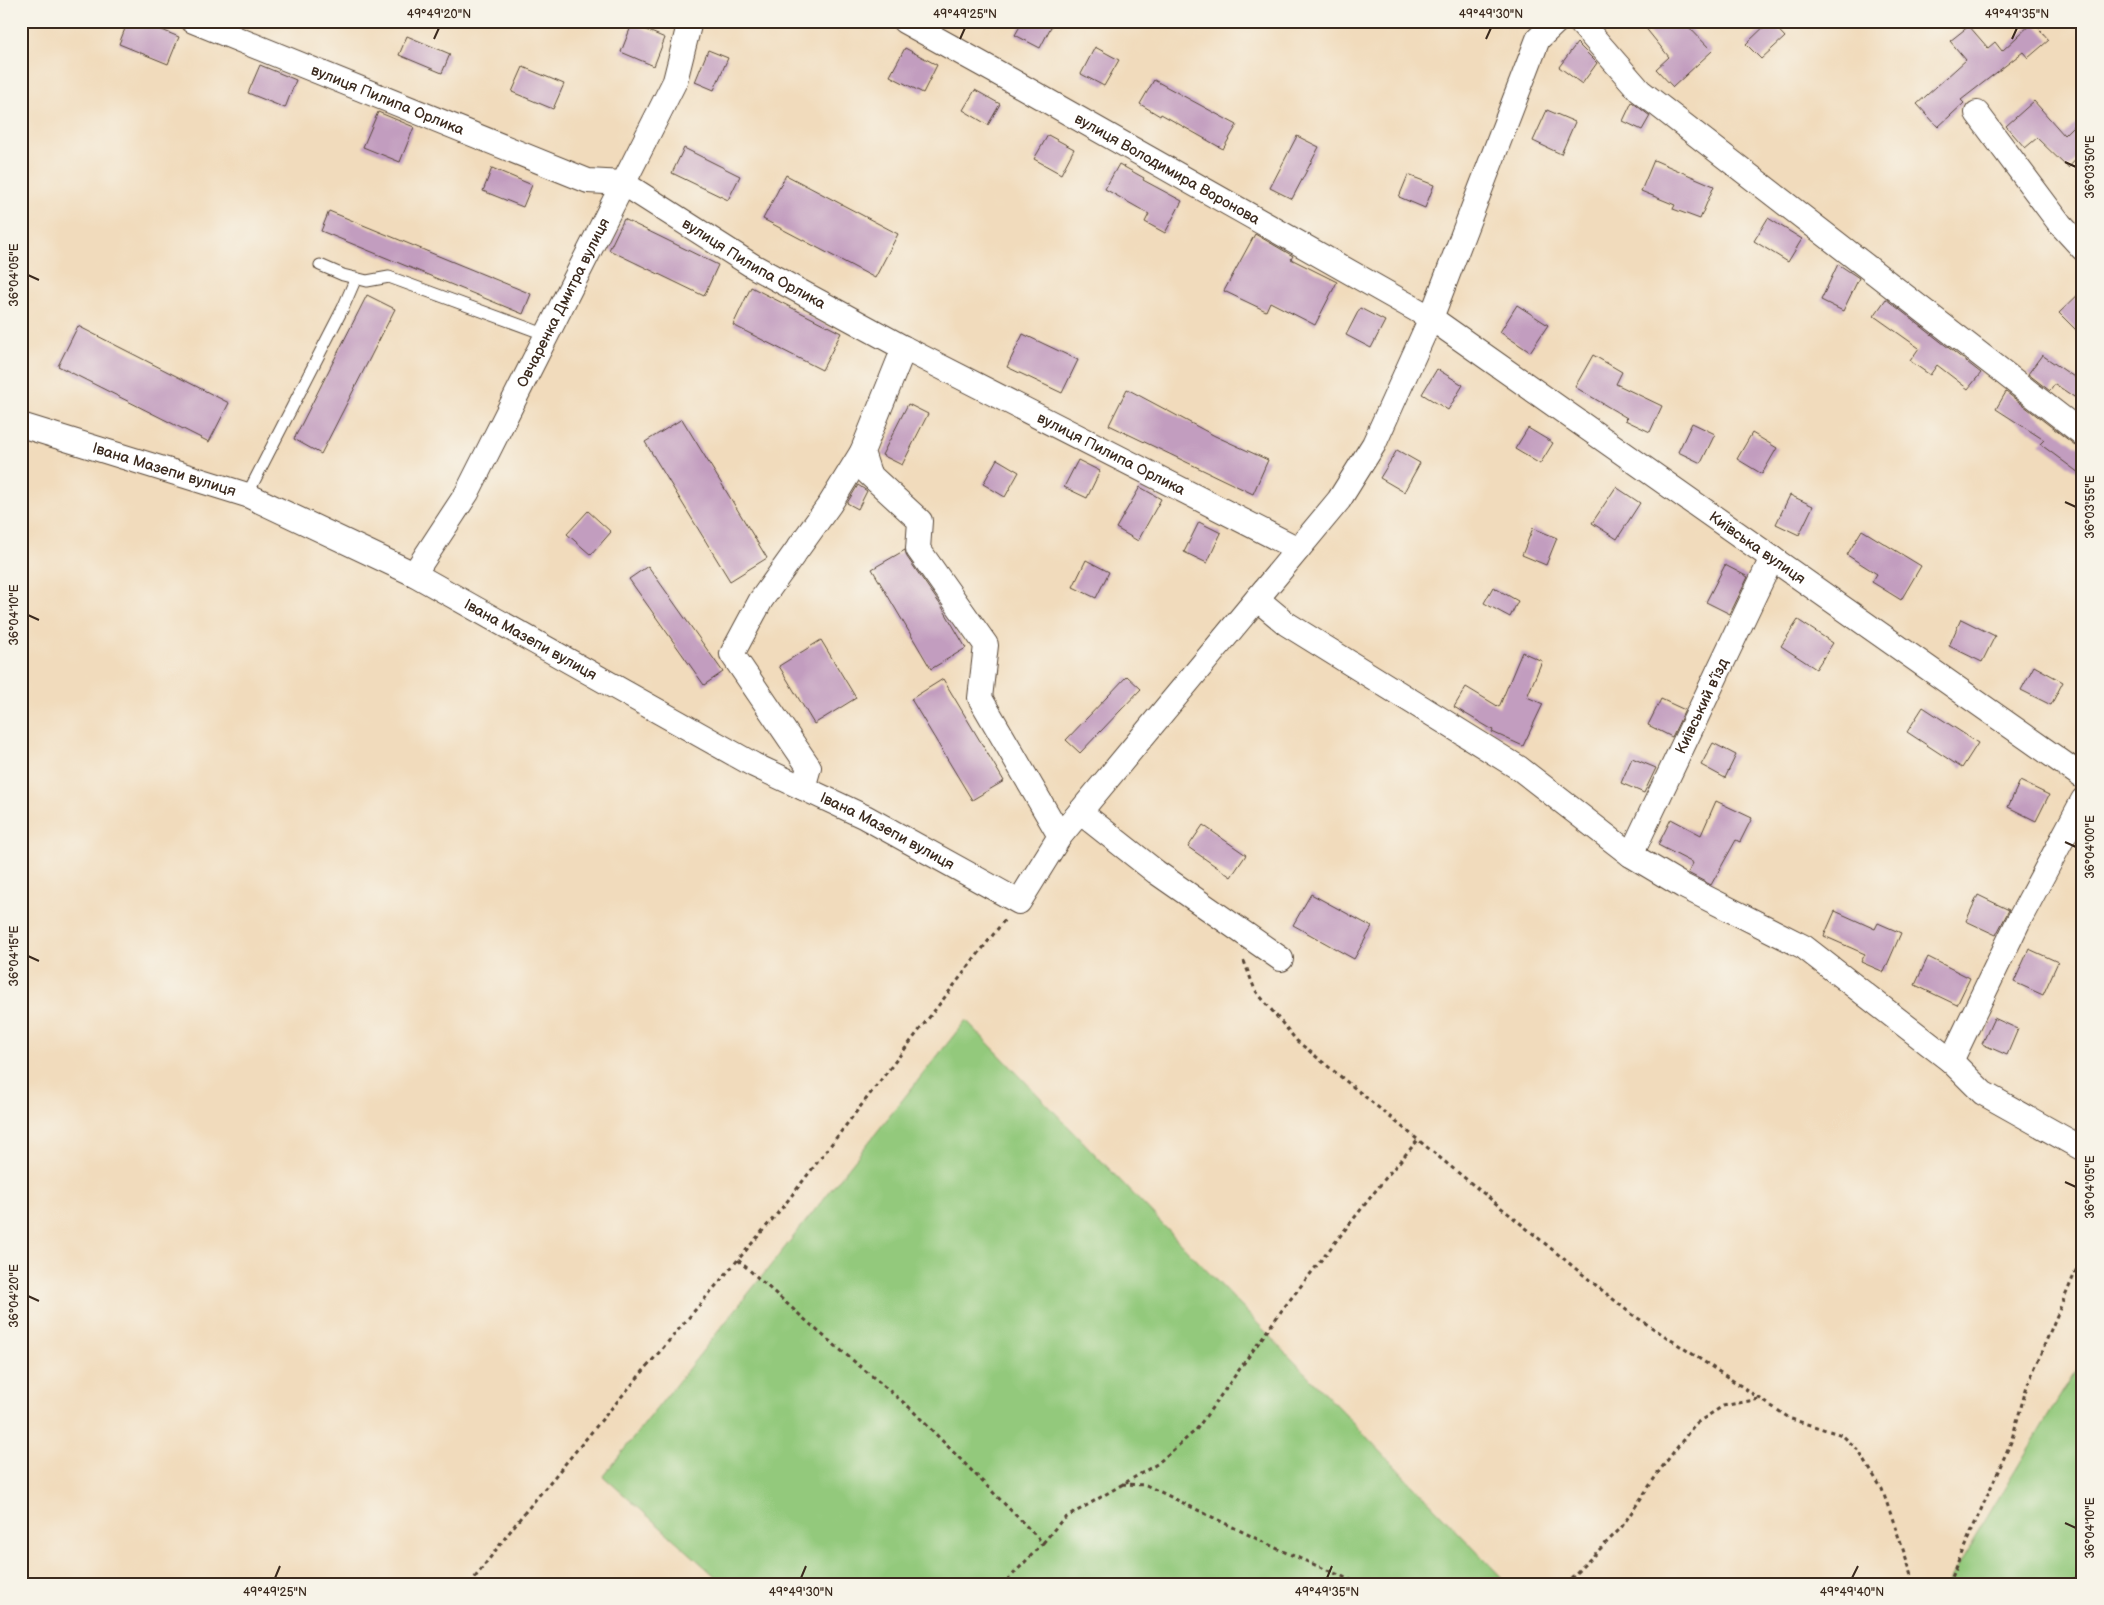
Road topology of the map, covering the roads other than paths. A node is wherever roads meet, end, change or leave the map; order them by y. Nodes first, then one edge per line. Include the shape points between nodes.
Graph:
1 (193, 21) edge
2 (690, 21) edge
3 (904, 21) edge
4 (1557, 21) edge
5 (1579, 21) edge
6 (1977, 113) dead end
7 (623, 183) junction
8 (2083, 249) edge
9 (320, 265) dead end
10 (356, 278) junction
11 (1431, 318) junction
12 (547, 335) junction
13 (904, 348) junction
14 (21, 425) edge
15 (2083, 434) edge
16 (862, 452) junction
17 (247, 495) junction
18 (1298, 549) junction
19 (1772, 558) junction
20 (414, 574) junction
21 (1257, 599) junction
22 (2083, 777) edge
23 (803, 788) junction
24 (2083, 800) edge
25 (1080, 812) junction
26 (1060, 836) junction
27 (1631, 855) junction
28 (1281, 959) dead end
29 (1951, 1061) junction
30 (2083, 1149) edge

1 - 7 street, вулиця Пилипа Орлика via 588,181
2 - 7 street, Овчаренка Дмитра вулиця via 675,81
3 - 11 street, вулиця Володимира Воронова
4 - 11 street via 1538,40
5 - 15 street via 1640,91
6 - 8 street via 2060,224
7 - 12 street, Овчаренка Дмитра вулиця
7 - 13 street, вулиця Пилипа Орлика via 753,266
9 - 10 lane
10 - 12 lane via 389,277
10 - 17 lane
11 - 18 street via 1374,444 1338,500
11 - 19 street, Київська вулиця
12 - 20 street, Овчаренка Дмитра вулиця via 467,493
13 - 16 street
13 - 18 street, вулиця Пилипа Орлика
14 - 17 street, Івана Мазепи вулиця
16 - 23 street via 830,504 761,600 732,654 810,768
16 - 26 street via 869,474 920,522 918,549 986,645 980,698
17 - 20 street, Івана Мазепи вулиця
18 - 21 street
19 - 22 street, Київська вулиця
19 - 27 street, Київський в’їзд
20 - 23 street, Івана Мазепи вулиця via 754,765
21 - 25 street
21 - 27 street via 1287,624 1519,768
23 - 26 street, Івана Мазепи вулиця via 865,817 1019,902
24 - 29 street via 2018,922
25 - 26 street
25 - 28 street via 1156,872
27 - 29 street via 1683,886 1804,947
29 - 30 street via 1984,1093

